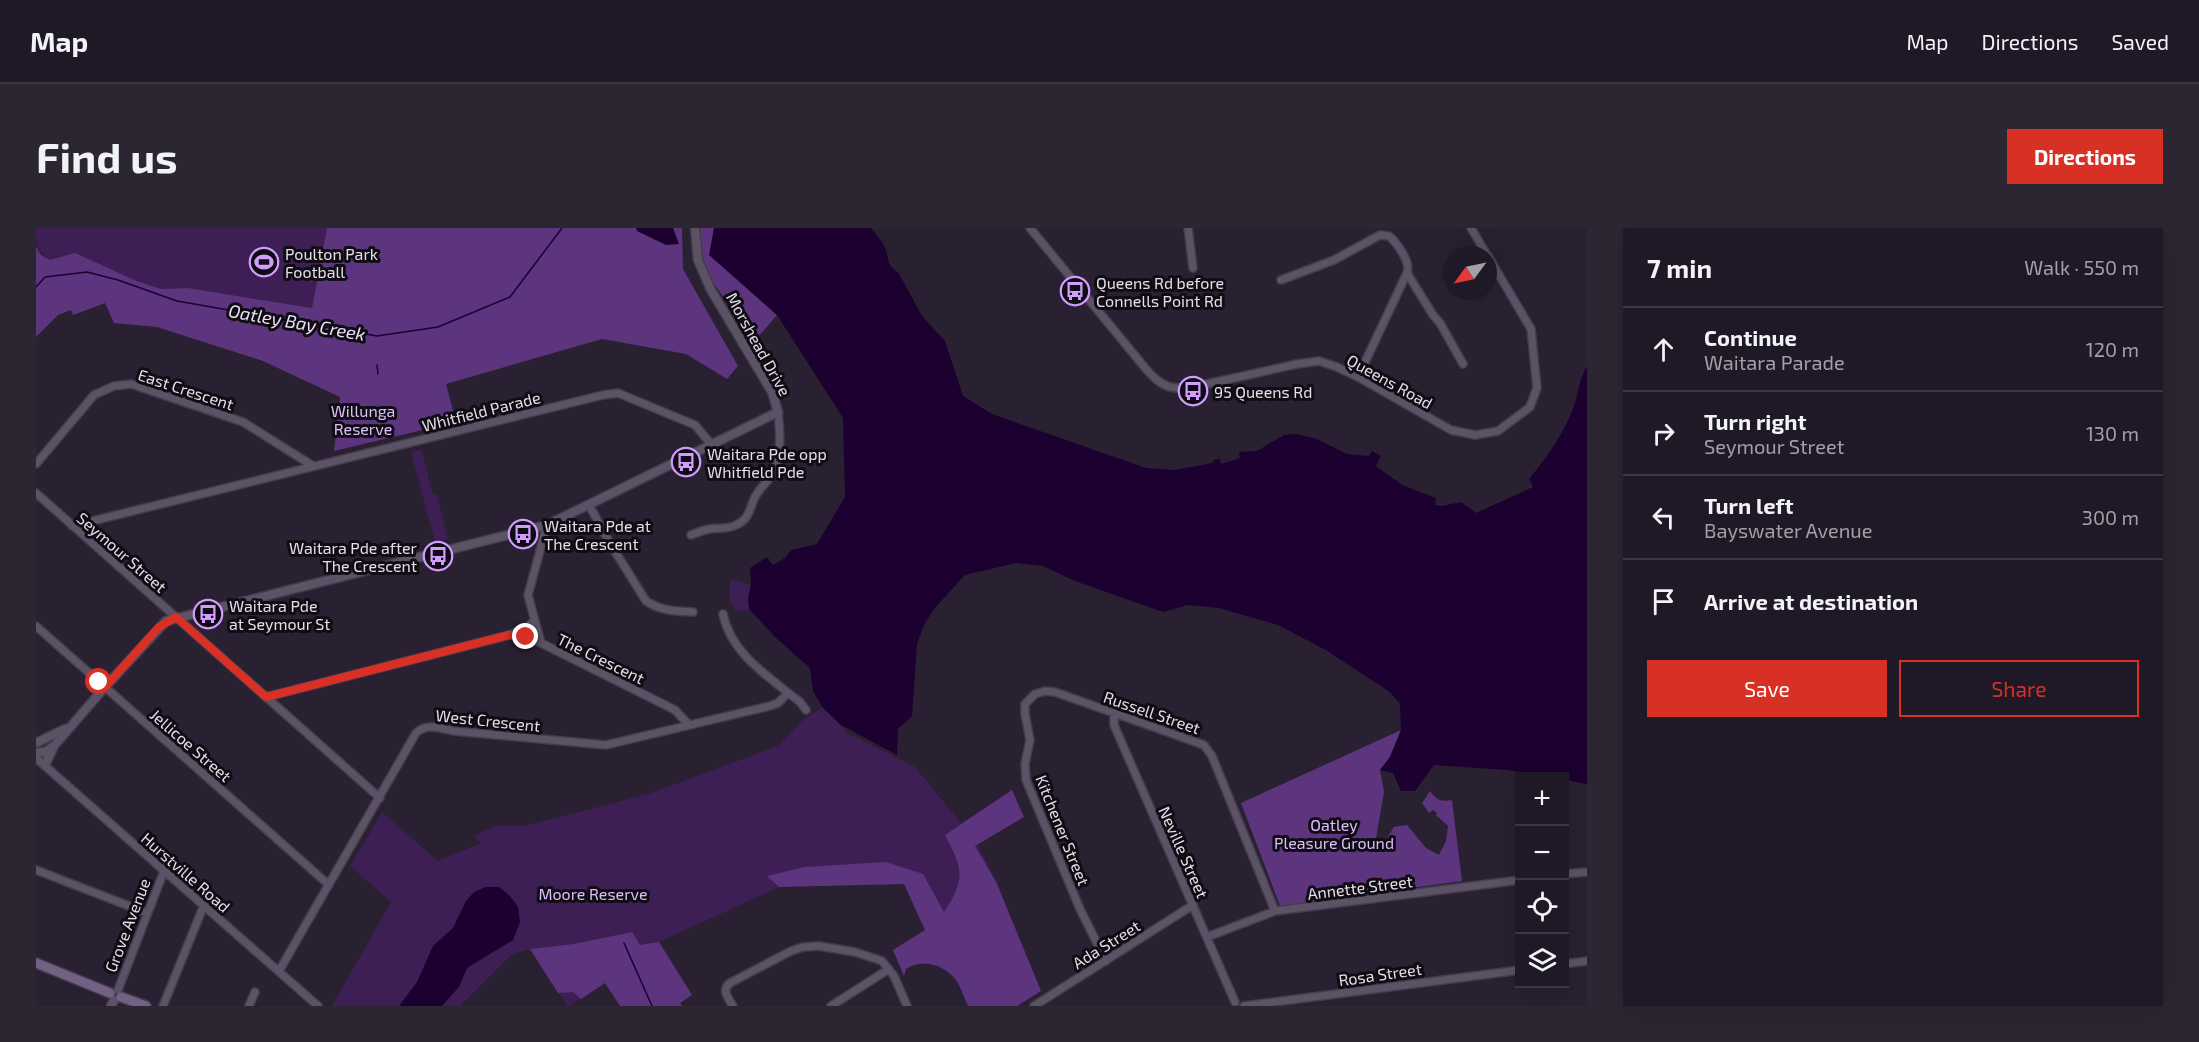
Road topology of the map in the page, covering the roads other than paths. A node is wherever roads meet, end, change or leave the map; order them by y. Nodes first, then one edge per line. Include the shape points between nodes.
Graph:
1 (695, 228) edge
2 (1030, 228) edge
3 (1188, 228) edge
4 (1471, 228) edge
5 (1482, 246) edge
6 (1193, 268) dead end
7 (1497, 271) edge
8 (1407, 273) junction
9 (1281, 280) dead end
10 (1463, 364) dead end
11 (1358, 377) junction
12 (778, 412) junction
13 (711, 444) junction
14 (36, 464) edge
15 (313, 466) junction
16 (36, 493) edge
17 (589, 504) junction
18 (547, 525) junction
19 (72, 526) junction
20 (691, 535) dead end
21 (693, 612) dead end
22 (723, 614) dead end
23 (176, 617) junction
24 (534, 620) junction
25 (36, 626) edge
26 (509, 635) junction
27 (541, 643) junction
28 (105, 687) junction
29 (788, 693) junction
30 (266, 697) junction
31 (1025, 704) joint
32 (806, 710) dead end
33 (1114, 712) junction
34 (689, 725) junction
35 (69, 728) junction
36 (36, 743) edge
37 (53, 747) junction
38 (36, 753) edge
39 (36, 758) edge
40 (45, 765) junction
41 (380, 798) junction
42 (36, 870) edge
43 (164, 871) junction
44 (1587, 872) edge
45 (1569, 874) edge
46 (1515, 881) edge
47 (329, 885) junction
48 (204, 905) junction
49 (1193, 905) junction
50 (1275, 911) junction
51 (147, 913) junction
52 (1207, 938) junction
53 (1106, 961) junction
54 (1587, 961) edge
55 (36, 963) edge
56 (1569, 963) edge
57 (889, 969) junction
58 (279, 971) junction
59 (1515, 971) edge
60 (255, 992) dead end
61 (115, 997) edge
62 (1234, 1004) edge
63 (146, 1006) edge
64 (163, 1006) edge
65 (249, 1006) edge
66 (318, 1006) edge
67 (733, 1006) edge
68 (831, 1006) edge
69 (907, 1006) edge
70 (1034, 1006) edge
71 (1244, 1006) edge

1 - 12 street, Morshead Drive via 698,260 711,290 771,392
2 - 11 street, Queens Road via 1155,380 1166,387 1189,388 1319,361
3 - 6 street
4 - 5 street, Queens Road
7 - 11 street, Queens Road via 1533,333 1538,383 1530,408 1497,431 1467,435 1451,430
8 - 9 street via 1409,268 1397,245 1385,235
8 - 10 street
8 - 11 street
12 - 13 street
12 - 20 street, Morshead Drive via 776,465 748,516 728,529 708,529
13 - 15 street, Whitfield Parade via 694,425 618,393
13 - 17 street
14 - 15 street, East Crescent via 94,395 131,384 243,422
15 - 19 street, Whitfield Parade
16 - 19 street, Seymour Street
17 - 18 street
17 - 21 street via 646,601 665,610
18 - 23 street
18 - 24 street, The Crescent via 528,591
19 - 23 street, Seymour Street
22 - 29 street via 726,629 750,661
23 - 28 street via 159,627
23 - 30 street, Seymour Street
24 - 26 street
24 - 27 street, The Crescent
25 - 28 street, Jellicoe Street
26 - 27 street
26 - 30 street
27 - 34 street, The Crescent via 675,710
28 - 35 street
28 - 47 street, Jellicoe Street
29 - 32 street
29 - 34 street, West Crescent via 770,706
30 - 41 street, Seymour Street
31 - 33 street, Russell Street via 1035,694 1050,691
31 - 53 street, Kitchener Street via 1030,740 1025,764 1029,788
33 - 49 street, Neville Street via 1114,725
33 - 50 street, Russell Street via 1200,742 1207,748
34 - 41 street, West Crescent via 606,745 424,727 416,733
35 - 36 street
35 - 37 street
37 - 38 street
37 - 40 street
39 - 40 street, Hurstville Road
40 - 43 street, Hurstville Road
41 - 47 street, West Crescent
42 - 51 street
43 - 48 street, Hurstville Road
43 - 51 street, Grove Avenue
44 - 45 street
46 - 50 street, Annette Street
47 - 58 street, West Crescent
48 - 58 street, Hurstville Road
48 - 64 street
49 - 52 street, Neville Street
49 - 53 street, Ada Street
50 - 52 street, Annette Street
51 - 61 street, Grove Avenue
52 - 62 street, Neville Street
53 - 70 street, Ada Street
54 - 56 street
55 - 61 main road
57 - 67 street via 880,959 855,952 803,947 728,985 725,993
57 - 68 street
57 - 69 street
58 - 66 street, Hurstville Road
59 - 71 street, Rosa Street
60 - 65 street
61 - 63 main road
62 - 71 street via 1240,1002

